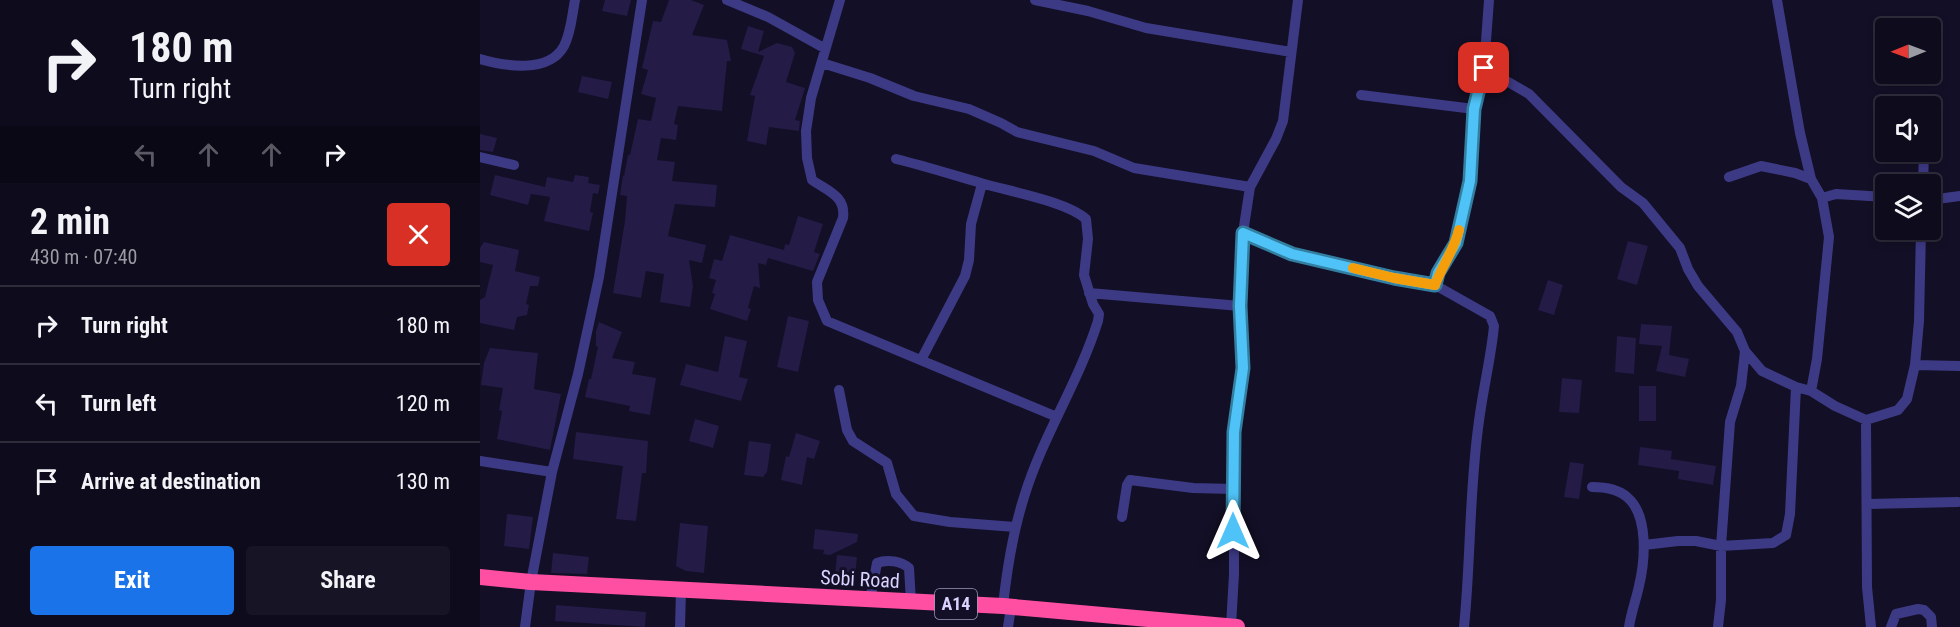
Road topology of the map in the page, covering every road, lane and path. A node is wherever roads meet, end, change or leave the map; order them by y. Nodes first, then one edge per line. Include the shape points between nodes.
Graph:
1 (575, 0) edge
2 (642, 0) edge
3 (840, 0) edge
4 (1035, 0) edge
5 (1298, 0) edge
6 (1489, 0) edge
7 (1781, 0) edge
8 (732, 2) edge
9 (824, 48) junction
10 (1291, 52) junction
11 (480, 58) edge
12 (822, 63) junction
13 (1484, 68) junction
14 (1361, 95) dead end
15 (1474, 109) junction
16 (480, 157) edge
17 (896, 159) dead end
18 (514, 165) dead end
19 (1729, 177) dead end
20 (1811, 179) junction
21 (982, 184) junction
22 (1250, 187) junction
23 (1875, 196) edge
24 (1960, 196) edge
25 (1822, 198) junction
26 (1941, 199) edge
27 (1243, 233) junction
28 (1921, 240) edge
29 (1435, 285) junction
30 (1089, 293) junction
31 (1240, 306) junction
32 (1745, 351) junction
33 (921, 360) junction
34 (1915, 365) junction
35 (1960, 366) edge
36 (1796, 387) junction
37 (839, 390) dead end
38 (1811, 391) junction
39 (1057, 417) junction
40 (1866, 420) junction
41 (480, 461) edge
42 (552, 472) junction
43 (1592, 487) dead end
44 (1233, 489) junction
45 (1958, 502) dead end
46 (1867, 504) junction
47 (1122, 517) dead end
48 (1015, 527) junction
49 (1644, 545) junction
50 (1721, 546) junction
51 (480, 577) edge
52 (531, 582) junction
53 (673, 589) junction
54 (870, 600) junction
55 (911, 602) junction
56 (1007, 606) junction
57 (1231, 626) edge
58 (525, 627) edge
59 (680, 627) edge
60 (1008, 627) edge
61 (1237, 627) edge
62 (1464, 627) edge
63 (1629, 627) edge
64 (1718, 627) edge
65 (1871, 627) edge
66 (1891, 627) edge
67 (1932, 627) edge

1 - 11 street via 564,46 556,56 521,66
2 - 42 street via 599,277
3 - 9 street
4 - 10 street via 1146,28
5 - 10 street
6 - 13 street
7 - 20 street via 1800,133
8 - 9 street
9 - 12 street
10 - 22 street via 1283,121
12 - 22 street via 914,96 969,110 1017,132 1094,151 1134,168
12 - 33 street via 811,98 807,158 812,180 838,197 844,209 817,282 818,300 827,321
13 - 15 street
13 - 32 street via 1529,94 1621,187 1643,203 1680,248 1698,286 1737,332
14 - 15 street
15 - 29 street via 1468,191 1456,243
16 - 18 street
17 - 21 street
19 - 20 street via 1761,166
20 - 25 street
21 - 30 street via 1070,209 1086,219 1084,275
21 - 33 street via 971,224 964,276
22 - 27 street
23 - 25 street via 1836,194
24 - 26 street
25 - 38 street via 1829,237
27 - 29 street via 1292,254
27 - 31 street
28 - 34 street
29 - 62 street via 1490,316 1494,326 1479,421
30 - 31 street
30 - 39 street via 1099,314 1098,321
31 - 44 street via 1243,368 1234,432
32 - 36 street via 1762,371
32 - 50 street via 1730,422
33 - 39 street
34 - 35 street
34 - 40 street via 1907,399 1898,410
36 - 38 street
36 - 50 street via 1786,535 1773,543
37 - 48 street via 853,441 887,464 896,494 915,516
38 - 40 street
39 - 48 street via 1025,492
40 - 46 street
41 - 42 street
42 - 52 street
43 - 49 street via 1615,490 1634,504
44 - 47 street via 1130,480
44 - 57 street
45 - 46 street
46 - 65 street
48 - 56 street via 1007,563
49 - 50 street via 1696,541
49 - 63 street via 1640,585
50 - 64 street
51 - 52 highway, Sobi Road / A14
52 - 53 highway, Sobi Road / A14
52 - 58 street
53 - 54 highway, Sobi Road / A14
53 - 59 street
54 - 55 highway, Sobi Road / A14
54 - 55 street via 877,563 883,561 903,563 909,568
55 - 56 highway, Sobi Road / A14
56 - 57 highway, Sobi Road / A14
56 - 60 street
57 - 61 highway, Sobi Road / A14
66 - 67 street via 1896,614 1918,609 1931,617

